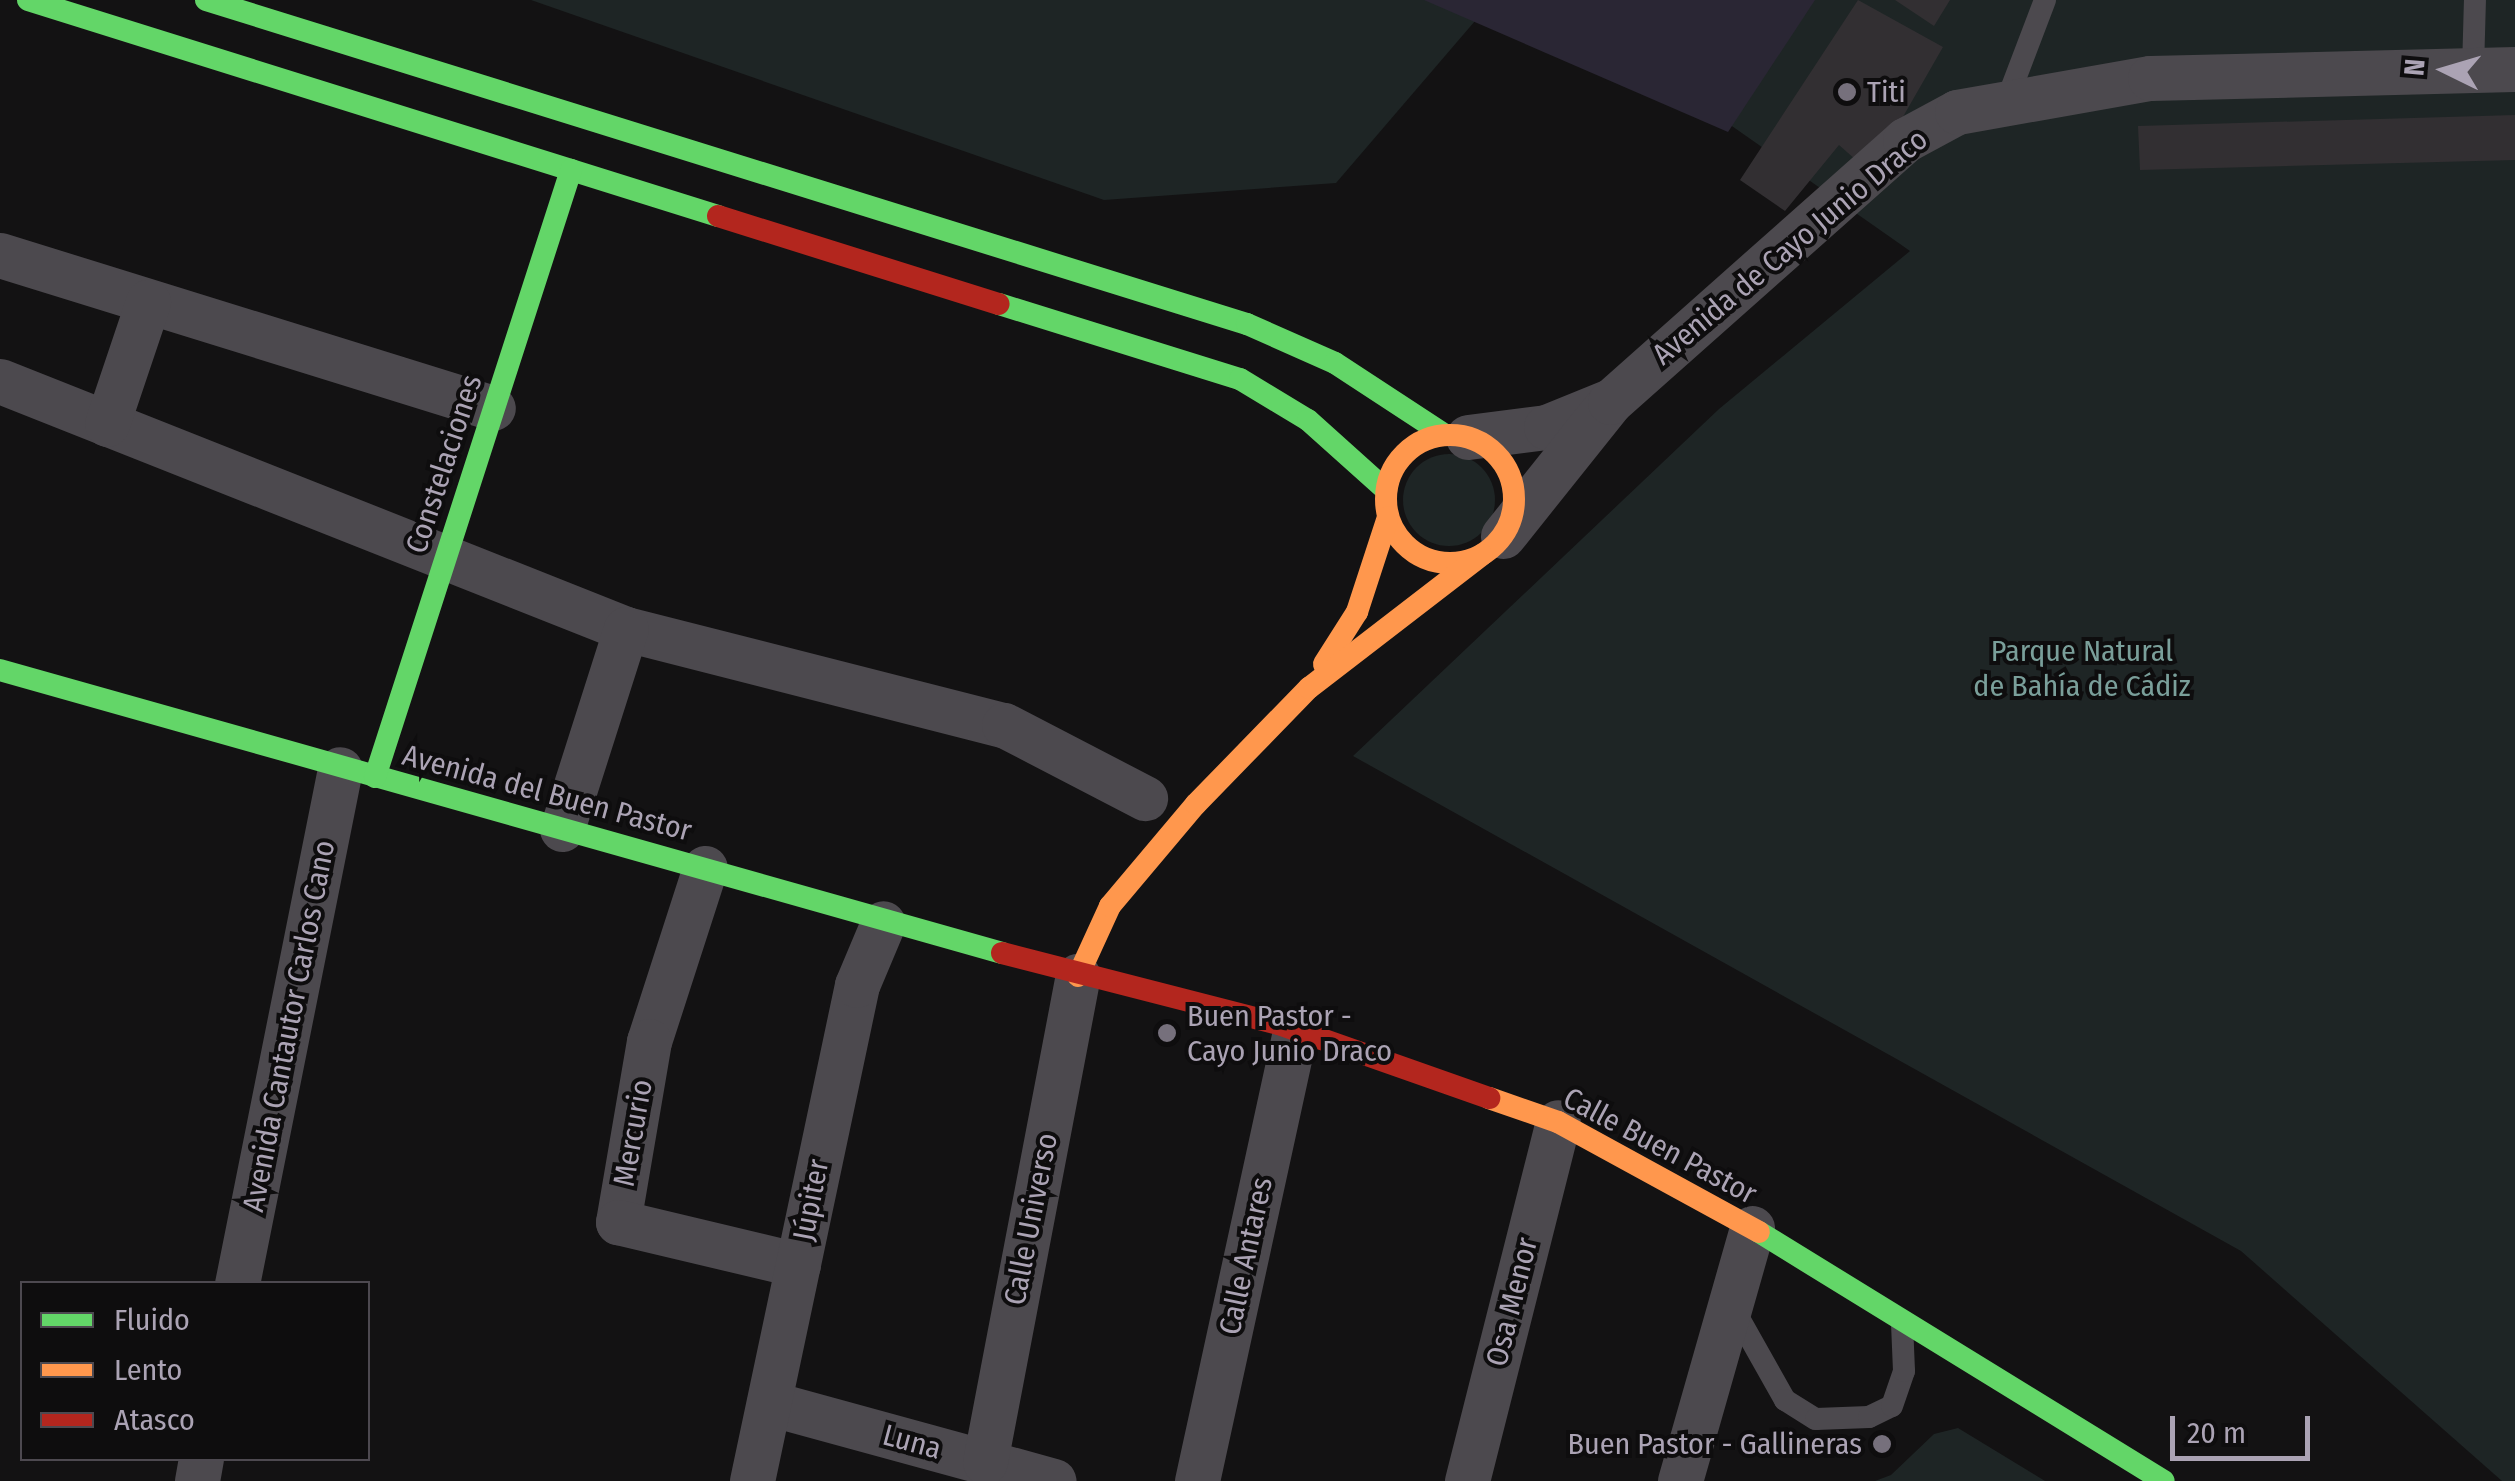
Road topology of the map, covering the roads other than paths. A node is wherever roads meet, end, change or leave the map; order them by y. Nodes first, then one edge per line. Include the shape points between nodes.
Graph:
1 (28, 0) edge
2 (206, 0) edge
3 (2045, 0) edge
4 (2476, 0) edge
5 (2494, 70) edge
6 (2007, 100) junction
7 (571, 170) junction
8 (0, 255) edge
9 (148, 302) junction
10 (0, 381) edge
11 (1610, 402) junction
12 (493, 408) junction
13 (107, 424) junction
14 (1456, 436) junction
15 (1386, 490) junction
16 (1388, 517) junction
17 (1492, 546) junction
18 (446, 558) junction
19 (626, 629) junction
20 (0, 670) edge
21 (1308, 688) junction
22 (357, 773) junction
23 (1145, 798) dead end
24 (562, 829) junction
25 (705, 868) junction
26 (883, 924) junction
27 (1078, 976) junction
28 (1295, 1030) junction
29 (1558, 1122) junction
30 (1752, 1228) junction
31 (798, 1265) junction
32 (238, 1281) edge
33 (1728, 1298) junction
34 (1902, 1320) junction
35 (769, 1403) junction
36 (985, 1462) junction
37 (752, 1481) edge
38 (1054, 1481) edge
39 (1198, 1481) edge
40 (1467, 1481) edge
41 (1680, 1481) edge
42 (2164, 1481) edge

1 - 7 street
2 - 14 street via 1247,324 1336,363
3 - 6 lane
4 - 5 lane
5 - 6 street, Avenida de Cayo Junio Draco via 2150,78
6 - 11 street, Avenida de Cayo Junio Draco via 1957,112 1905,140
7 - 12 street, Constelaciones
7 - 15 street via 1240,379 1308,420
8 - 9 street
9 - 12 street
9 - 13 street
10 - 13 street
11 - 14 street, Avenida de Cayo Junio Draco via 1546,427
11 - 17 street, Avenida de Cayo Junio Draco
12 - 18 street, Constelaciones
13 - 18 street
14 - 15 street via 1405,452
14 - 17 street via 1486,445 1511,478 1514,498
15 - 16 street
16 - 17 street via 1409,549 1426,558 1444,563
16 - 21 street, Avenida de Cayo Junio Draco via 1357,612
17 - 21 street, Avenida de Cayo Junio Draco
18 - 19 street
18 - 22 street, Constelaciones
19 - 23 street via 1004,725
19 - 24 street
20 - 22 street, Avenida del Buen Pastor
21 - 27 street, Avenida de Cayo Junio Draco via 1163,839 1110,906
22 - 24 street, Avenida del Buen Pastor
22 - 32 street, Avenida Cantautor Carlos Cano
24 - 25 street, Avenida del Buen Pastor
25 - 26 street, Avenida del Buen Pastor
25 - 31 street, Mercurio via 649,1042 618,1222
26 - 27 street, Avenida del Buen Pastor
26 - 31 street, Júpiter via 857,985
27 - 28 street, Calle Buen Pastor
27 - 36 street, Calle Universo
28 - 29 street, Calle Buen Pastor
28 - 39 street, Calle Antares
29 - 30 street, Calle Buen Pastor
29 - 40 street, Osa Menor
30 - 33 street
30 - 34 street, Calle Buen Pastor
31 - 35 street, Júpiter
33 - 34 lane via 1774,1385 1816,1419 1842,1422 1892,1406 1904,1370
33 - 41 street
34 - 42 street, Calle Buen Pastor
35 - 36 street, Luna
35 - 37 street, Júpiter
36 - 38 street, Luna

